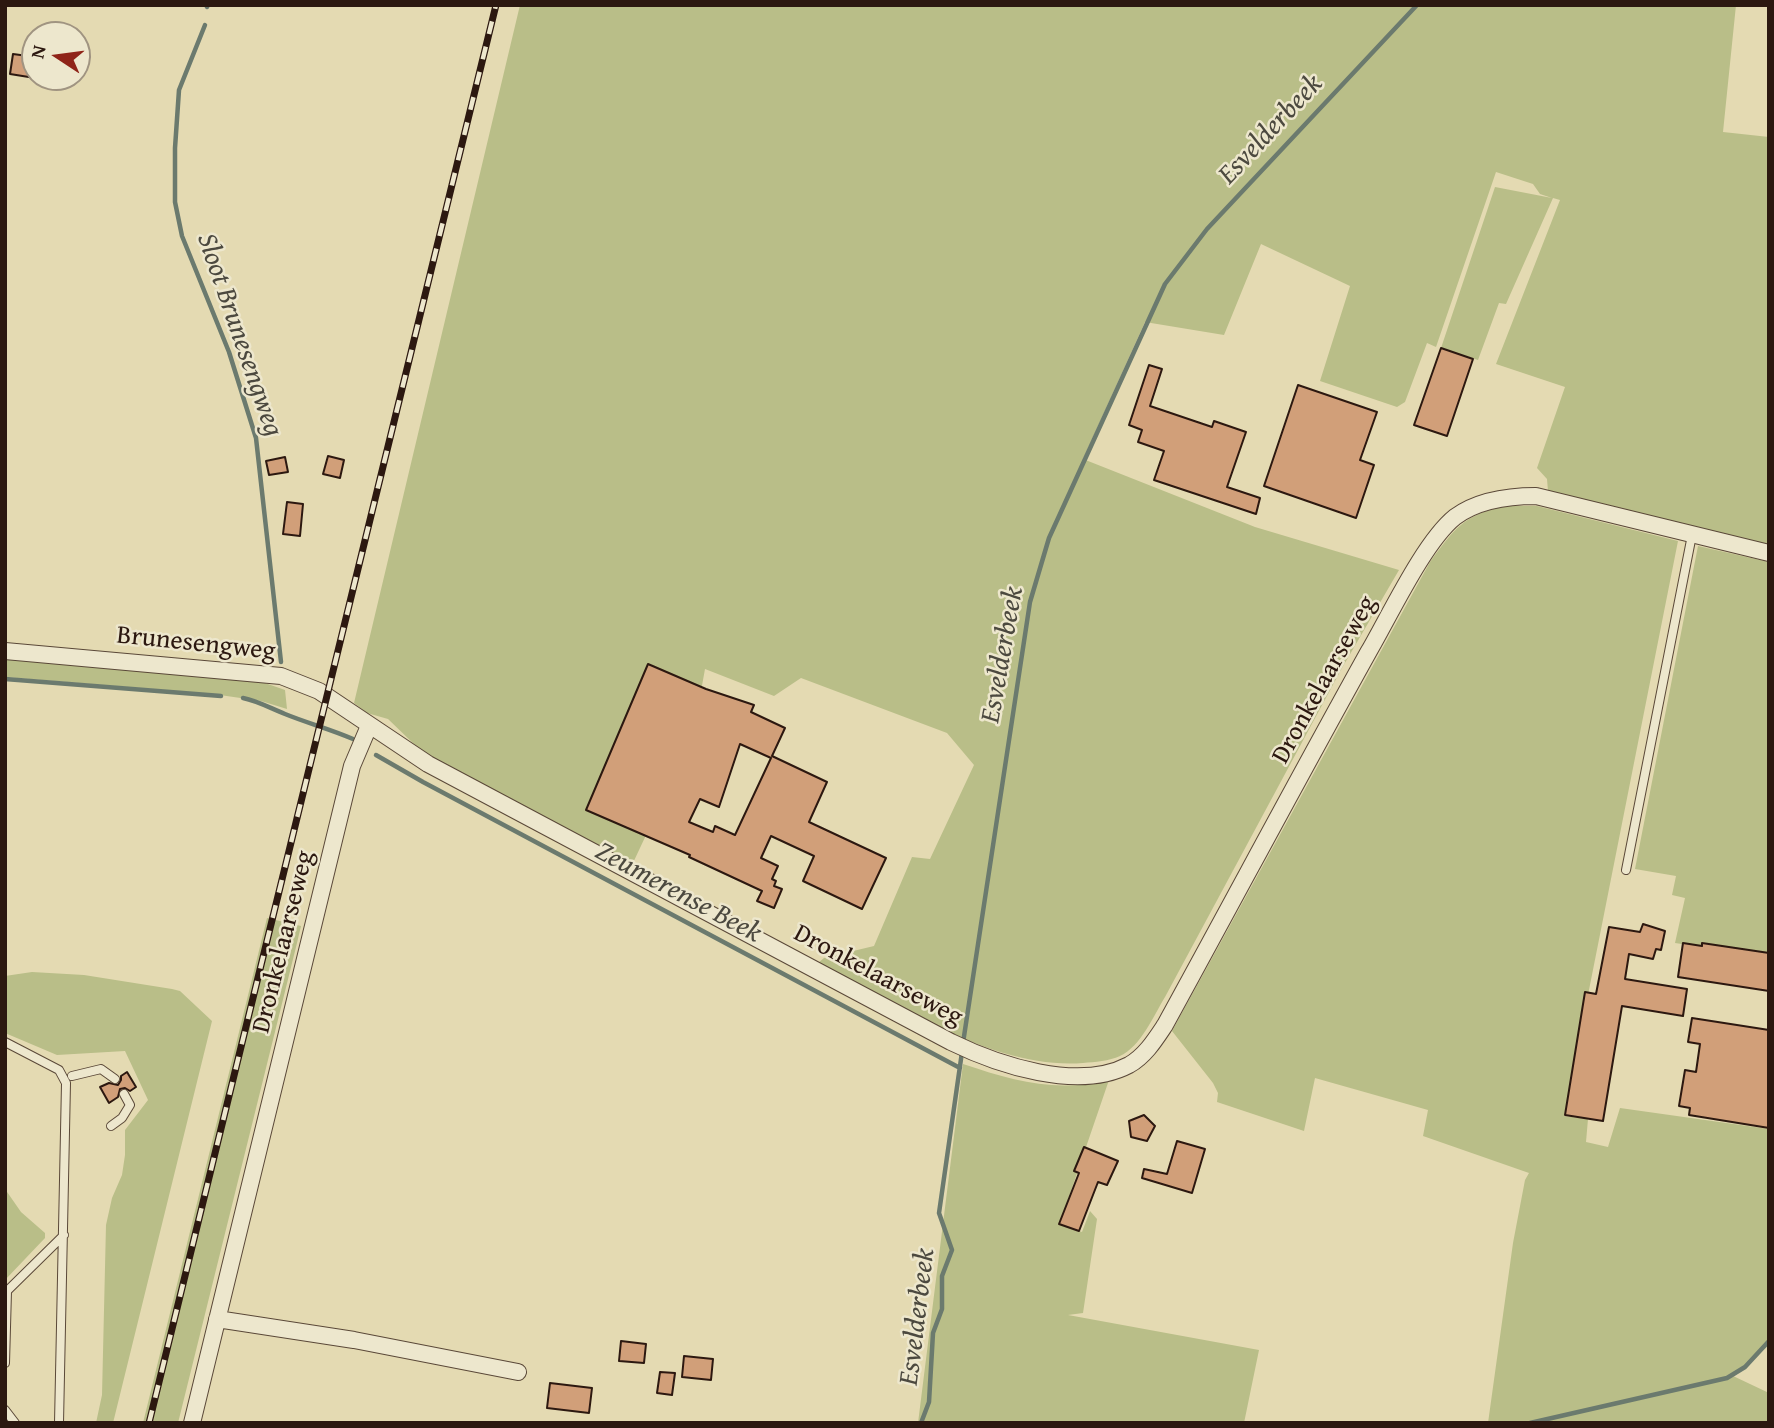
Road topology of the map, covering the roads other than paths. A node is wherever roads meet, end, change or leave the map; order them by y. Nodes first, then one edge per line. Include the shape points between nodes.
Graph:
1 (1692, 534) junction
2 (1769, 553) edge
3 (5, 651) edge
4 (369, 726) junction
5 (1626, 870) dead end
6 (5, 1042) edge
7 (72, 1076) dead end
8 (115, 1079) dead end
9 (124, 1094) dead end
10 (111, 1126) dead end
11 (64, 1235) junction
12 (217, 1319) junction
13 (5, 1363) edge
14 (518, 1372) dead end
15 (5, 1410) edge
16 (15, 1423) edge
17 (59, 1423) edge
18 (192, 1423) edge

1 - 2 street, Dronkelaarseweg
1 - 4 street, Dronkelaarseweg via 1536,496 1510,496 1456,517 1416,568 1166,1026 1129,1065 1099,1075 1025,1069 978,1055 428,764
1 - 5 lane
3 - 4 street, Brunesengweg via 281,676 319,691
4 - 12 street, Dronkelaarseweg via 352,766
6 - 11 lane via 60,1070 66,1083
7 - 8 lane via 102,1069
9 - 10 lane via 130,1105
11 - 13 lane via 7,1291
11 - 17 lane
12 - 14 street
12 - 18 street, Dronkelaarseweg
15 - 16 lane

